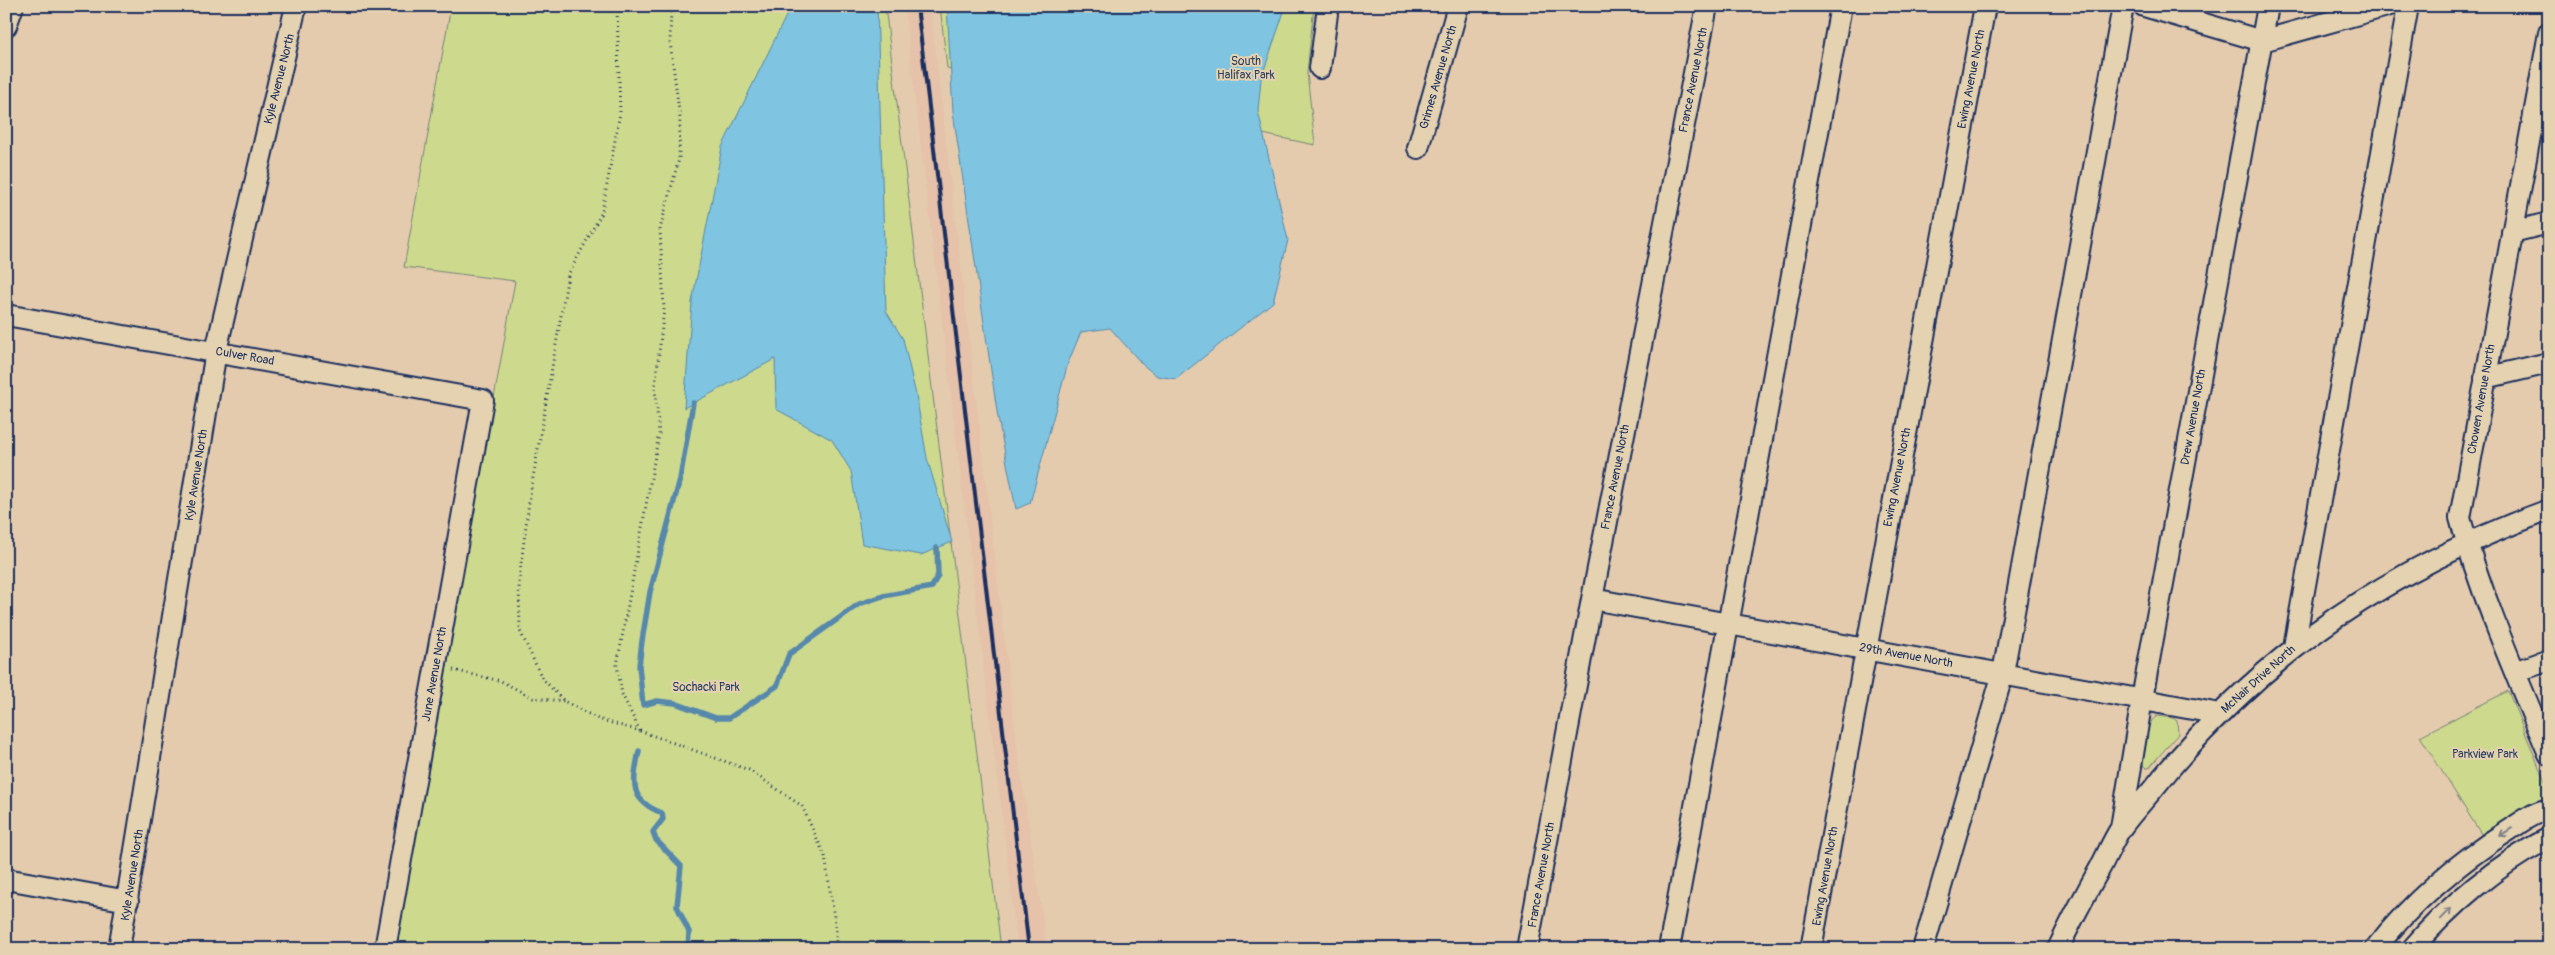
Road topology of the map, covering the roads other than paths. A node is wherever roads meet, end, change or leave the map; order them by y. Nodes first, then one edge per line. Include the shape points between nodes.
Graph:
1 (13, 6) edge
2 (296, 6) edge
3 (1328, 6) edge
4 (1458, 6) edge
5 (1707, 6) edge
6 (1841, 6) edge
7 (1985, 6) edge
8 (2123, 6) edge
9 (2144, 6) edge
10 (2268, 6) edge
11 (2387, 6) edge
12 (2408, 6) edge
13 (6, 26) edge
14 (2549, 33) edge
15 (2262, 41) junction
16 (1320, 68) dead end
17 (1418, 148) dead end
18 (2549, 223) edge
19 (2512, 232) junction
20 (6, 315) edge
21 (216, 351) junction
22 (2549, 363) edge
23 (2485, 378) junction
24 (483, 400) joint
25 (2549, 510) edge
26 (2467, 544) junction
27 (1592, 599) junction
28 (1728, 623) junction
29 (2294, 647) junction
30 (1866, 648) junction
31 (2549, 660) edge
32 (2515, 672) junction
33 (2003, 673) junction
34 (2142, 699) junction
35 (2220, 714) junction
36 (2549, 754) edge
37 (2549, 810) edge
38 (2121, 828) junction
39 (2549, 838) edge
40 (6, 879) edge
41 (128, 901) junction
42 (120, 949) edge
43 (385, 949) edge
44 (1527, 949) edge
45 (1669, 949) edge
46 (1811, 949) edge
47 (1923, 949) edge
48 (2058, 949) edge
49 (2375, 949) edge
50 (2412, 949) edge

1 - 13 street
2 - 21 street, Kyle Avenue North
3 - 16 street
4 - 17 street, Grimes Avenue North
5 - 27 street, France Avenue North
6 - 28 street
7 - 30 street, Ewing Avenue North
8 - 33 street
9 - 15 street
10 - 15 street, Drew Avenue North
11 - 15 street
12 - 29 street
14 - 19 street, Chowen Avenue North
15 - 34 street, Drew Avenue North
18 - 19 street
19 - 23 street, Chowen Avenue North
20 - 21 street, Culver Road
21 - 24 street, Culver Road
21 - 41 street, Kyle Avenue North
22 - 23 street
23 - 26 street, Chowen Avenue North via 2460,518
24 - 43 street, June Avenue North
25 - 26 street, McNair Drive North
26 - 29 street, McNair Drive North via 2410,571 2349,607
26 - 32 street, Chowen Avenue North
27 - 28 street, 29th Avenue North
27 - 44 street, France Avenue North
28 - 30 street, 29th Avenue North
28 - 45 street
29 - 35 street, McNair Drive North
30 - 33 street, 29th Avenue North
30 - 46 street, Ewing Avenue North
31 - 32 street
32 - 36 street, Chowen Avenue North
33 - 34 street, 29th Avenue North
33 - 47 street
34 - 35 street, 29th Avenue North
34 - 38 street, Drew Avenue North
35 - 38 street, McNair Drive North
37 -> 49 street via 2525,820 2475,852 2430,889
38 - 48 street, McNair Drive North
50 -> 39 street via 2452,907 2488,878
40 - 41 street
41 - 42 street, Kyle Avenue North

